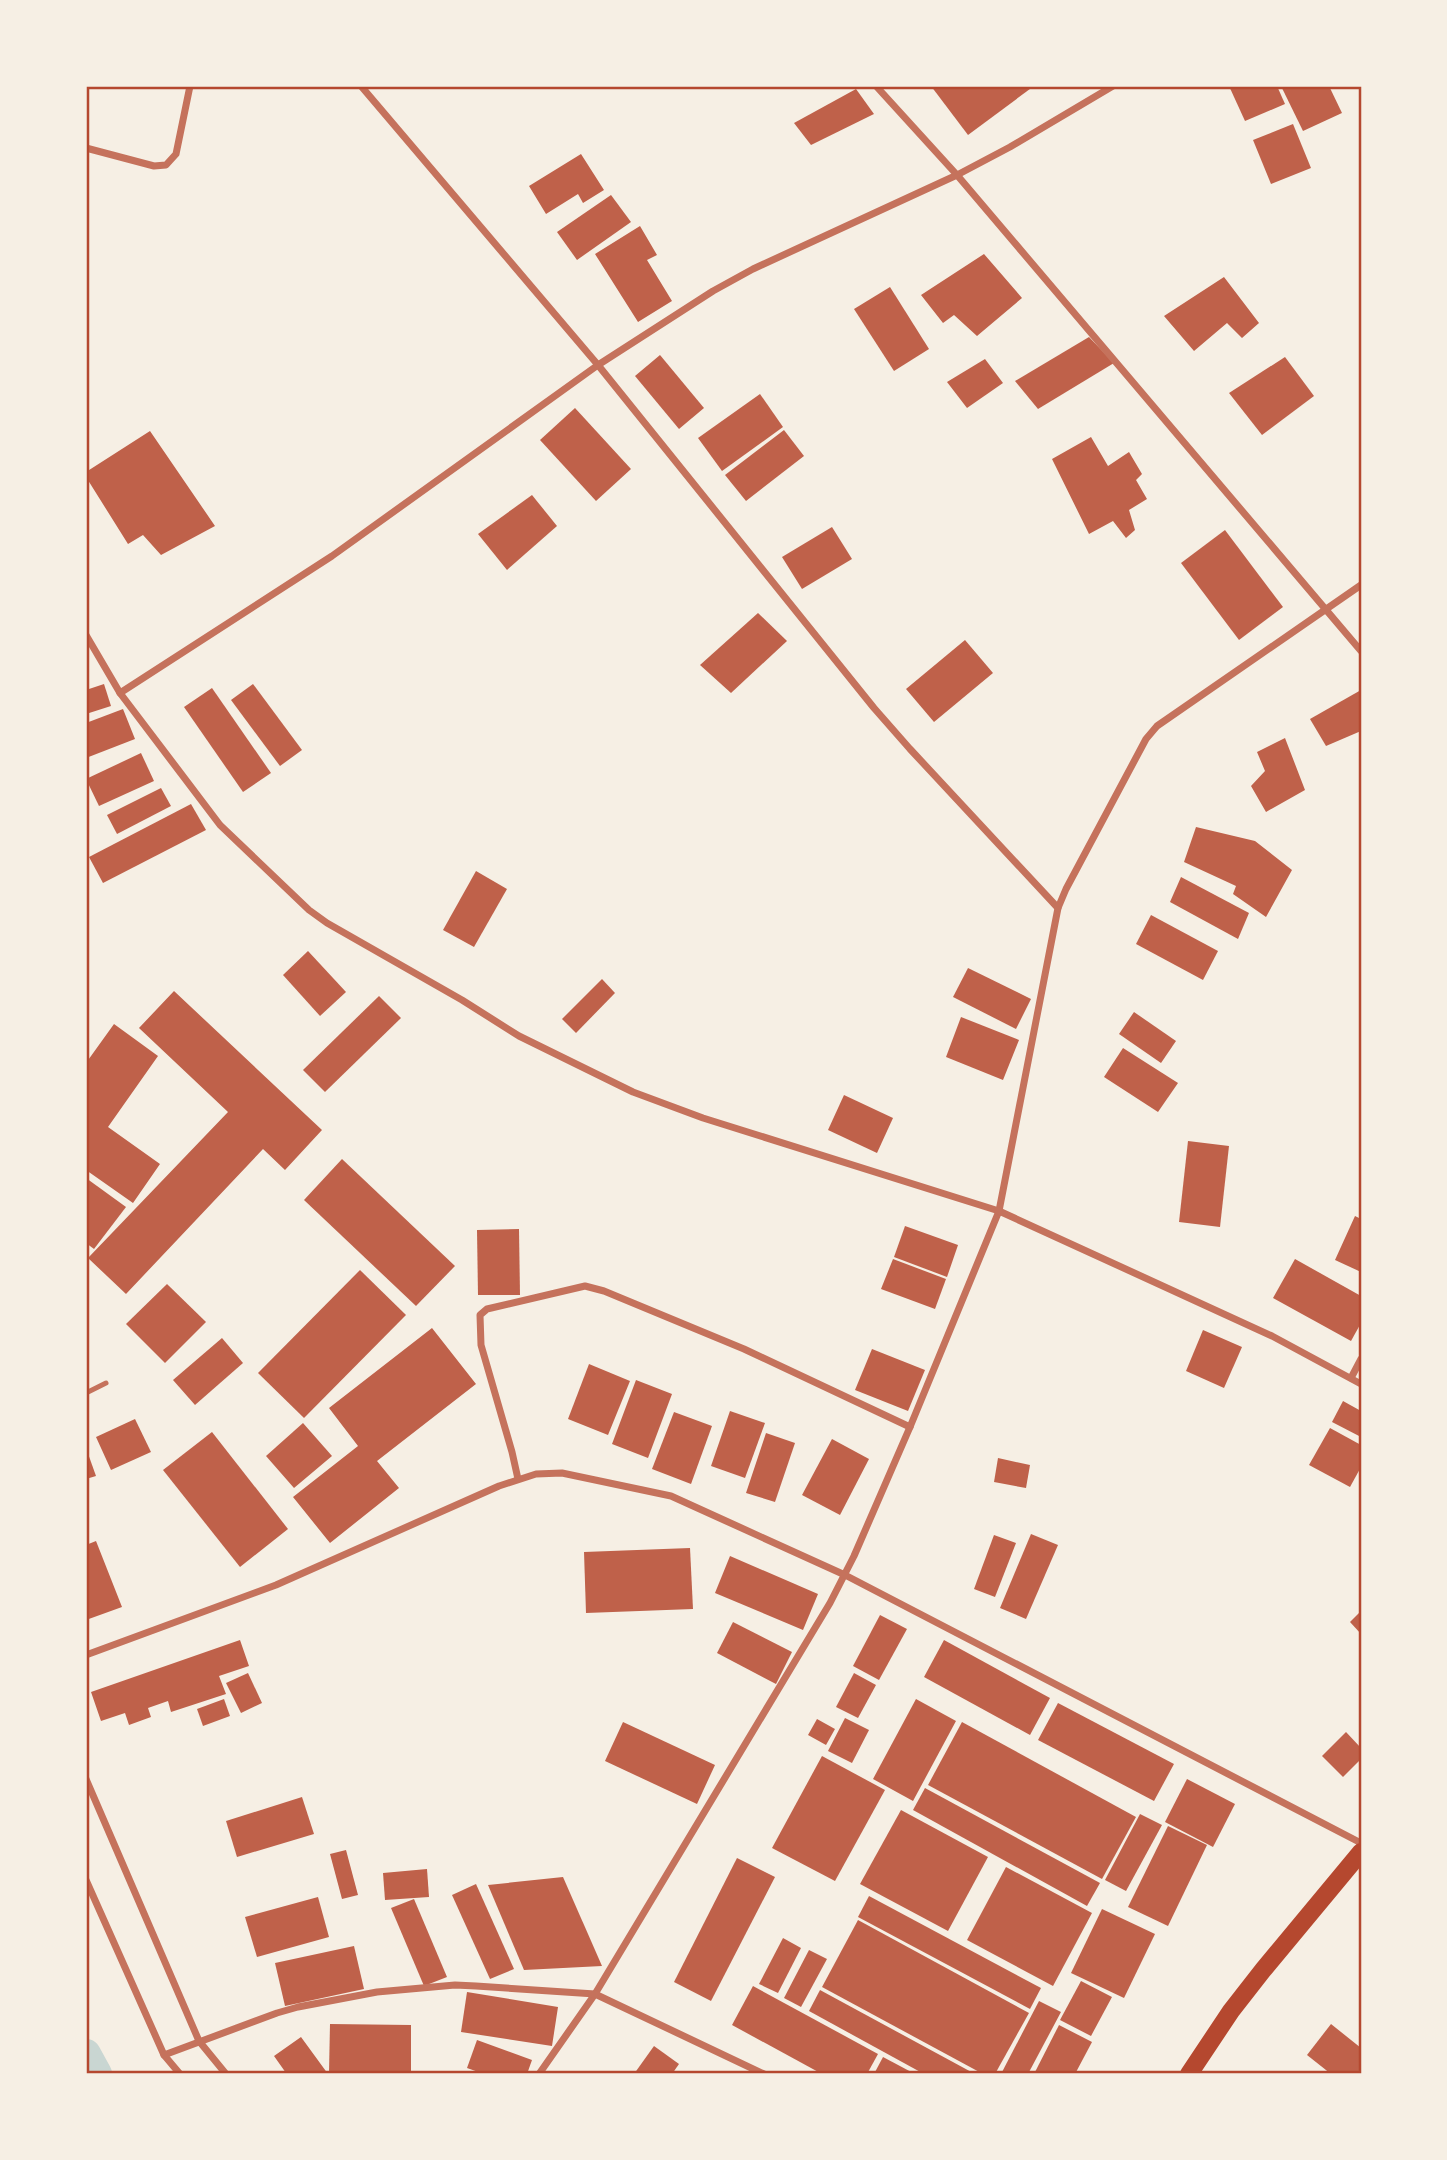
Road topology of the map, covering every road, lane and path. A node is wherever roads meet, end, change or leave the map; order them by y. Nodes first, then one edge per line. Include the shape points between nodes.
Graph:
1 (190, 86) edge
2 (361, 86) edge
3 (876, 86) edge
4 (1113, 86) edge
5 (86, 148) edge
6 (957, 175) junction
7 (598, 365) junction
8 (1361, 585) edge
9 (1325, 610) junction
10 (86, 635) edge
11 (1361, 652) edge
12 (120, 692) junction
13 (1058, 908) junction
14 (999, 1211) junction
15 (1361, 1359) edge
16 (1351, 1378) junction
17 (106, 1382) dead end
18 (1361, 1384) edge
19 (86, 1393) edge
20 (910, 1427) junction
21 (518, 1479) junction
22 (845, 1575) junction
23 (86, 1655) edge
24 (86, 1779) edge
25 (1361, 1843) edge
26 (1361, 1852) edge
27 (86, 1880) edge
28 (595, 1994) junction
29 (199, 2041) junction
30 (164, 2055) junction
31 (180, 2074) edge
32 (226, 2074) edge
33 (539, 2074) edge
34 (764, 2074) edge
35 (1189, 2074) edge

1 - 5 street via 176,154 166,165
2 - 7 street
3 - 6 street
4 - 6 street
6 - 7 street via 713,290
6 - 9 street
7 - 12 street via 332,556
7 - 13 street via 874,708
8 - 9 street
9 - 11 street
9 - 13 street via 1157,726
10 - 12 street
12 - 14 street via 220,825 327,923 519,1036 633,1092
13 - 14 street
14 - 16 street via 1272,1336
14 - 20 street
15 - 16 street
16 - 18 street
17 - 19 lane
20 - 21 street via 744,1349 585,1286 480,1315 481,1345
20 - 22 street
21 - 22 street via 562,1473 671,1496
21 - 23 street via 276,1585
22 - 25 street
22 - 28 street
24 - 29 street
26 - 35 main road via 1231,2011
27 - 30 street
28 - 29 street via 455,1985 377,1992 277,2013
28 - 33 street
28 - 34 street
29 - 30 street
29 - 32 street
30 - 31 street

